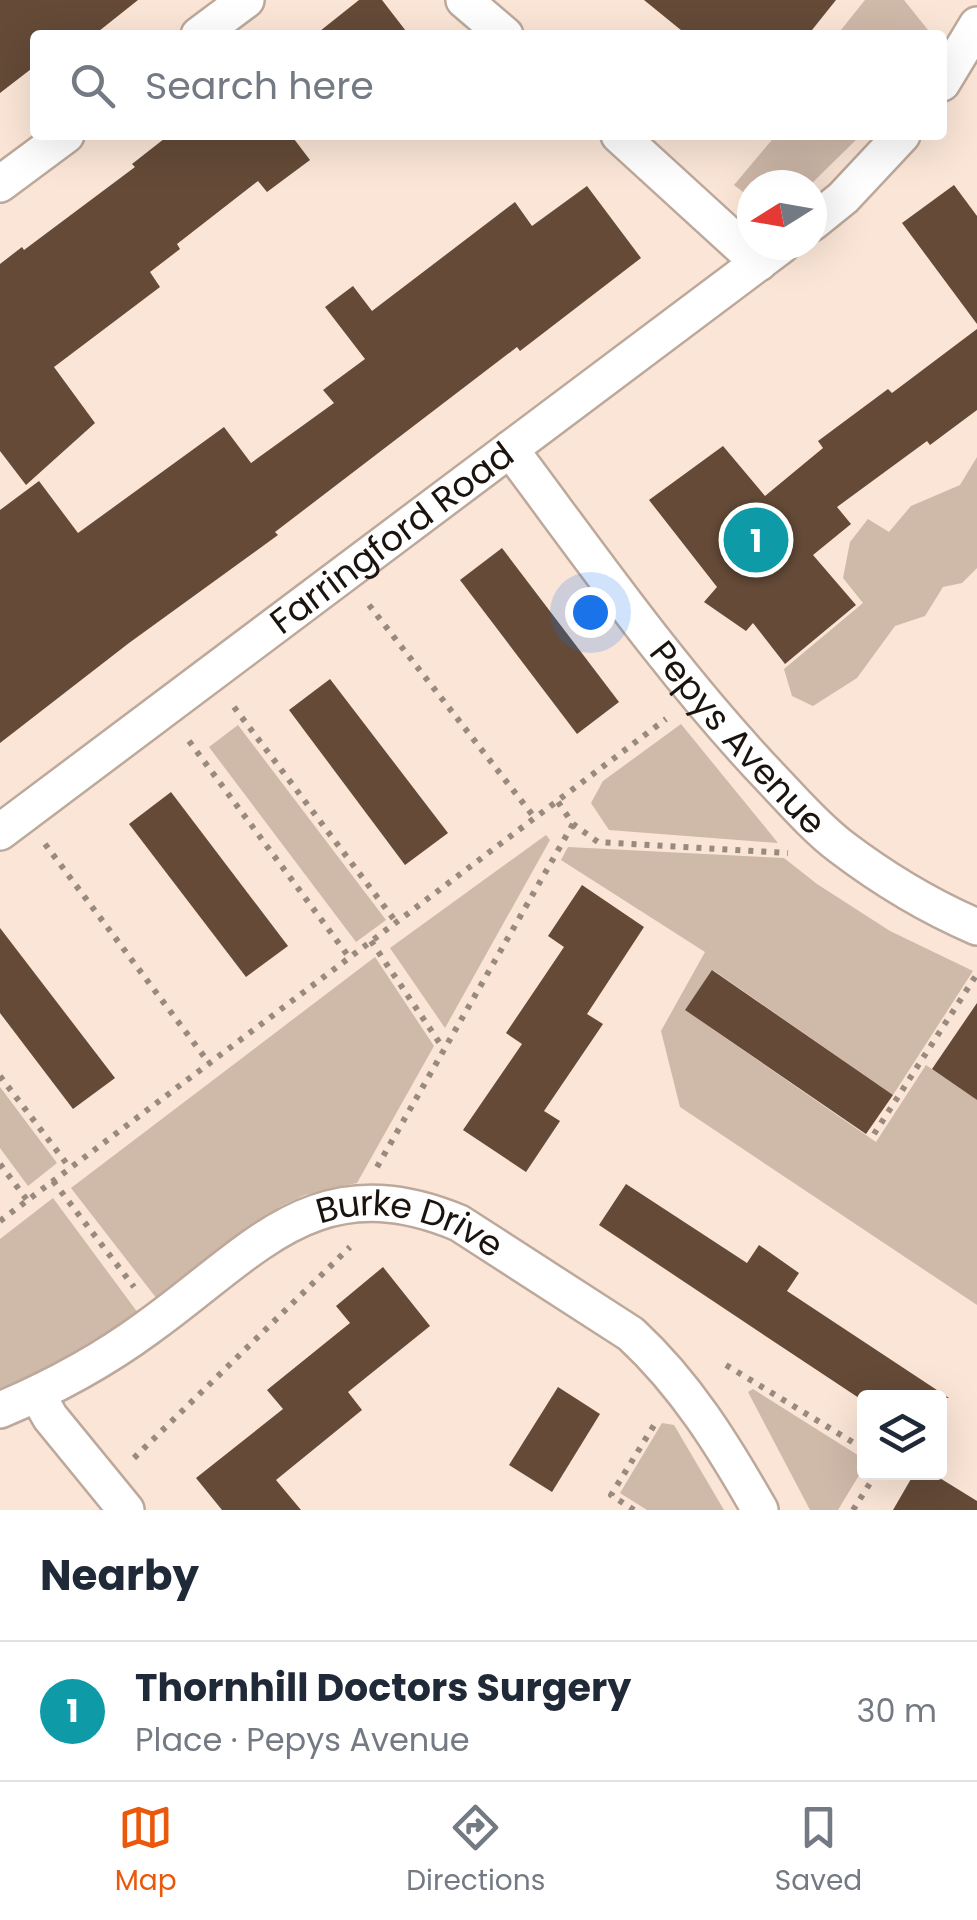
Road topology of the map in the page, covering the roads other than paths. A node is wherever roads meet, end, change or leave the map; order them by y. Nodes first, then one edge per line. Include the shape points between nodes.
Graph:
1 (246, 0) edge
2 (464, 0) edge
3 (977, 25) edge
4 (206, 30) edge
5 (499, 30) edge
6 (947, 75) edge
7 (59, 140) edge
8 (624, 140) edge
9 (897, 140) edge
10 (0, 184) edge
11 (827, 210) edge
12 (737, 228) edge
13 (762, 260) edge
14 (510, 449) junction
15 (12, 823) edge
16 (977, 927) edge
17 (37, 1394) junction
18 (0, 1410) edge
19 (116, 1498) edge
20 (760, 1510) edge

1 - 4 street
2 - 5 street
3 - 6 street
7 - 10 street
8 - 12 street
9 - 11 street
13 - 14 street, Farringford Road
14 - 15 street, Farringford Road
14 - 16 street, Pepys Avenue via 748,754 836,843 914,896
17 - 18 street, Burke Drive
17 - 19 street
17 - 20 street, Burke Drive via 112,1352 284,1226 318,1210 394,1204 459,1223 631,1334 680,1384

